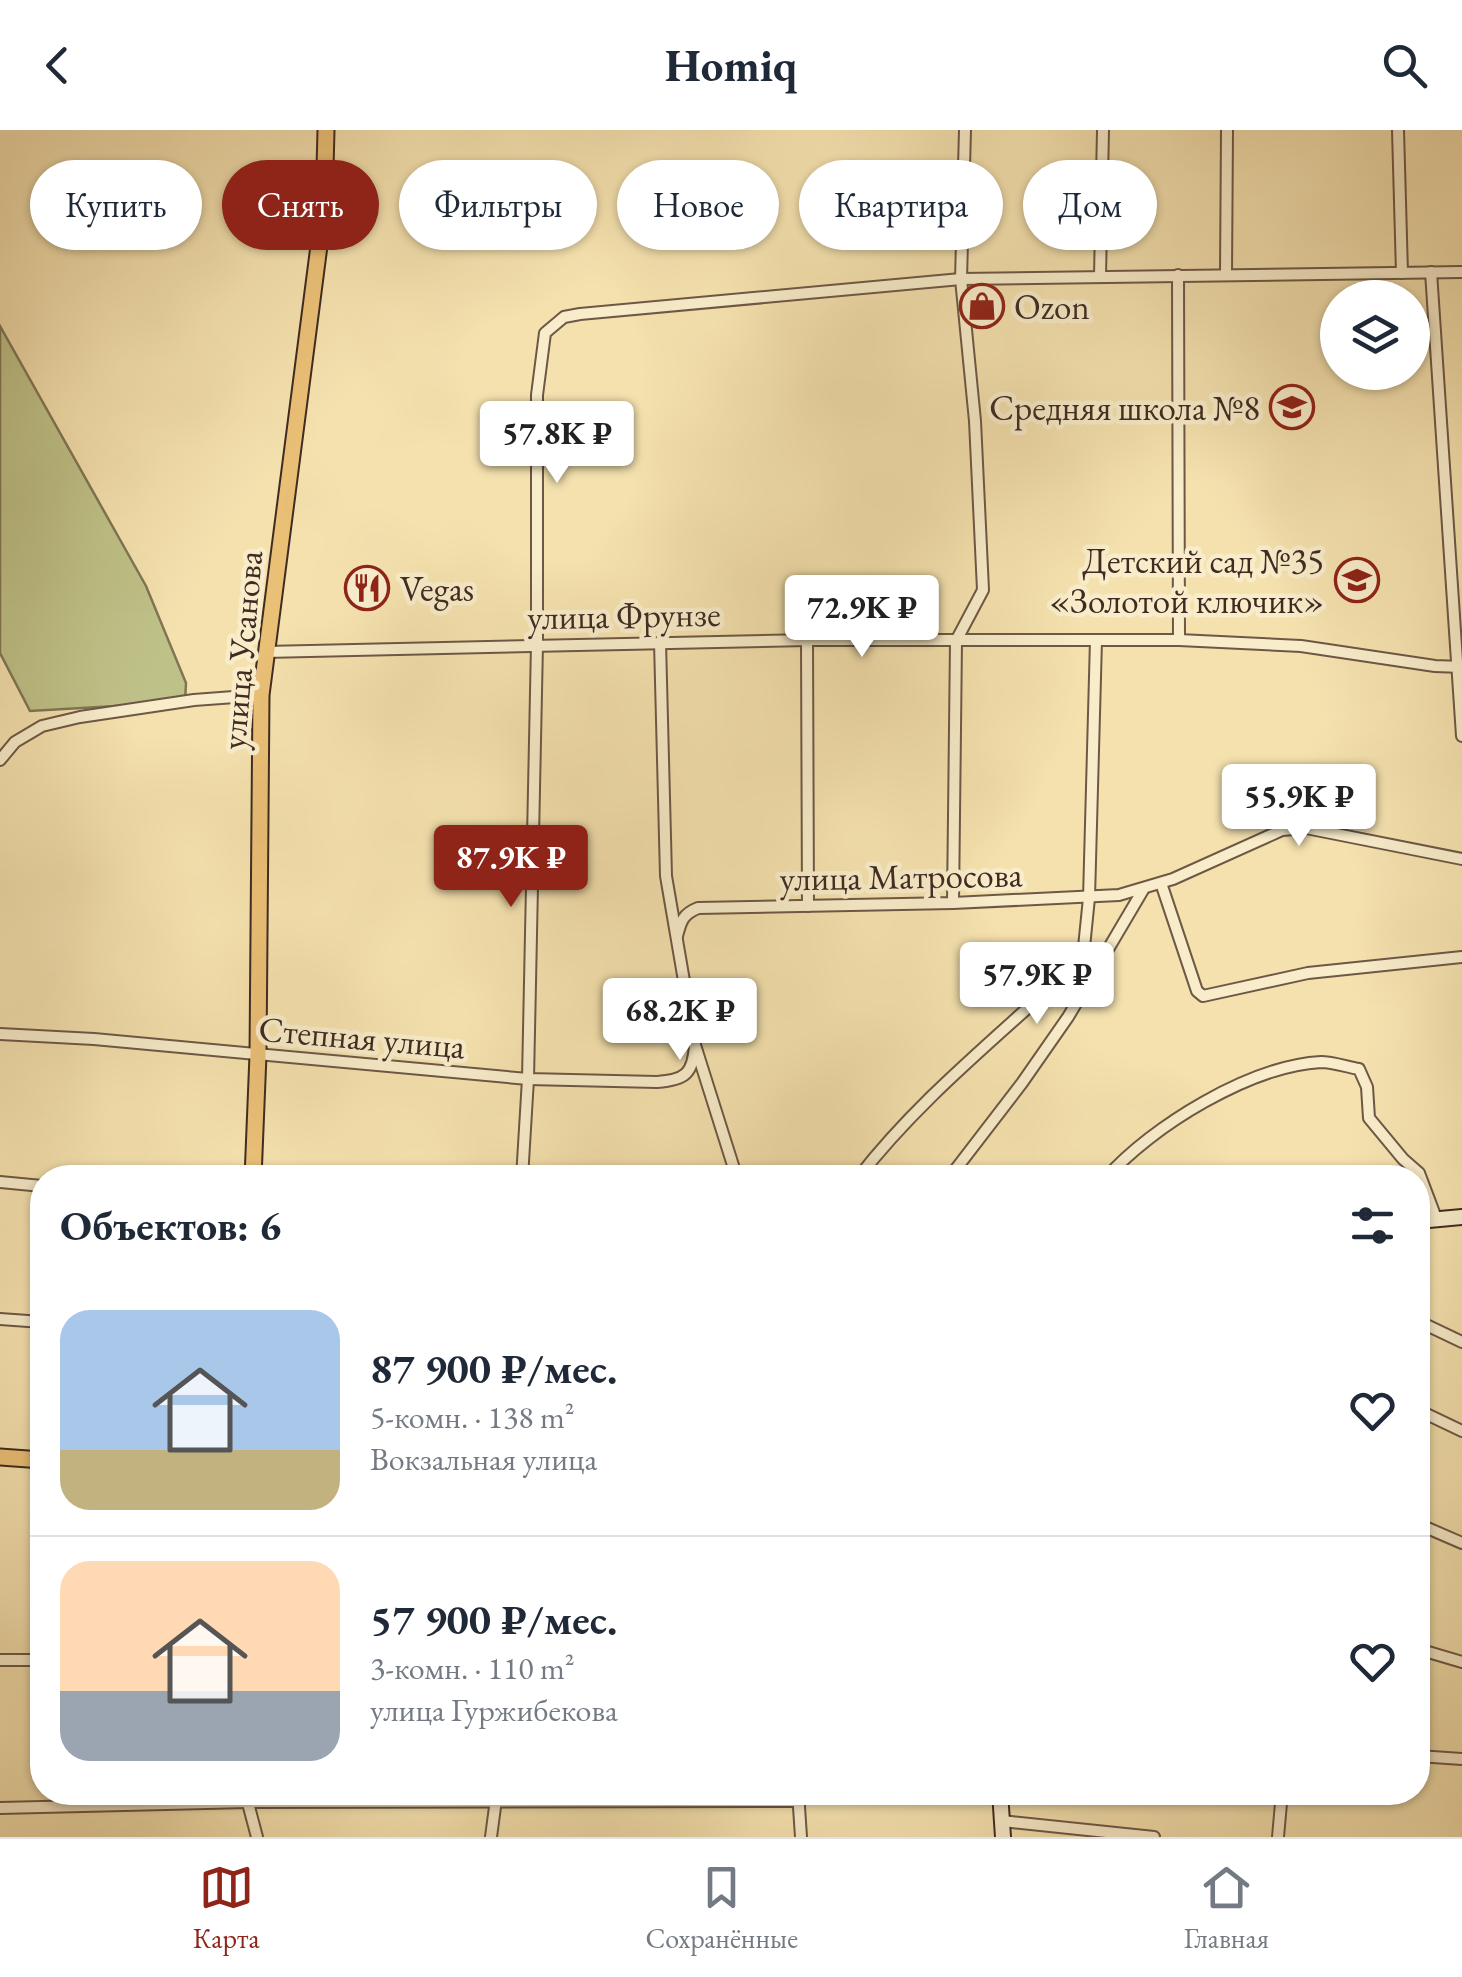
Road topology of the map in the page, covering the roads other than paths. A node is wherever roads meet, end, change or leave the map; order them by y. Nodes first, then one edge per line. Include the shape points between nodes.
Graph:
1 (326, 130) edge
2 (965, 130) edge
3 (1103, 130) edge
4 (1227, 130) edge
5 (1398, 130) edge
6 (1431, 272) junction
7 (1462, 272) edge
8 (1402, 273) junction
9 (1226, 274) junction
10 (1178, 275) junction
11 (1100, 276) junction
12 (962, 279) junction
13 (807, 640) junction
14 (1096, 640) junction
15 (1179, 640) junction
16 (956, 641) junction
17 (660, 642) junction
18 (536, 644) junction
19 (266, 652) junction
20 (1459, 667) edge
21 (261, 695) junction
22 (1462, 736) edge
23 (0, 760) edge
24 (1462, 858) edge
25 (1161, 883) junction
26 (1143, 890) junction
27 (1089, 898) junction
28 (954, 903) junction
29 (808, 906) junction
30 (677, 936) junction
31 (1083, 957) junction
32 (1462, 958) edge
33 (1096, 972) junction
34 (0, 1034) edge
35 (695, 1046) junction
36 (258, 1055) junction
37 (528, 1079) junction
38 (254, 1165) edge
39 (523, 1165) edge
40 (733, 1165) edge
41 (868, 1165) edge
42 (958, 1165) edge
43 (1120, 1165) edge
44 (1410, 1165) edge
45 (0, 1182) edge
46 (30, 1185) edge
47 (1430, 1202) edge
48 (1462, 1217) edge
49 (1436, 1218) junction
50 (1430, 1219) edge
51 (0, 1318) edge
52 (30, 1321) edge
53 (1430, 1327) edge
54 (1462, 1342) edge
55 (1430, 1416) edge
56 (1462, 1431) edge
57 (0, 1457) edge
58 (30, 1459) edge
59 (1430, 1529) edge
60 (1462, 1543) edge
61 (1430, 1653) edge
62 (0, 1660) edge
63 (30, 1660) edge
64 (1462, 1662) edge
65 (1430, 1757) edge
66 (1462, 1759) edge
67 (67, 1805) edge
68 (249, 1805) edge
69 (496, 1805) edge
70 (799, 1805) edge
71 (1001, 1805) edge
72 (1281, 1805) edge
73 (0, 1808) edge
74 (1002, 1821) junction
75 (257, 1837) edge
76 (491, 1837) edge
77 (801, 1837) edge
78 (1003, 1837) edge
79 (1154, 1837) edge
80 (1278, 1837) edge

1 - 19 main road, улица Усанова via 324,208
2 - 12 street
3 - 11 street
4 - 9 street
5 - 8 street
6 - 7 street
6 - 8 street
6 - 20 street
8 - 9 street
9 - 10 street
10 - 11 street
10 - 15 street
11 - 12 street
12 - 16 street via 983,590
12 - 18 street via 564,317 545,333 536,395
13 - 16 street, улица Фрунзе
13 - 17 street, улица Фрунзе
13 - 29 street
14 - 15 street, улица Фрунзе
14 - 16 street, улица Фрунзе
14 - 27 street
15 - 20 street, улица Фрунзе via 1301,646
16 - 28 street
17 - 18 street, улица Фрунзе
17 - 30 street via 666,876
18 - 19 street, улица Фрунзе
18 - 37 street
19 - 21 main road, улица Усанова
20 - 22 street
21 - 23 street via 42,726
21 - 36 main road, улица Усанова
24 - 25 street, улица Матросова via 1294,829
25 - 26 street, улица Матросова
25 - 32 street via 1202,996 1308,973
26 - 27 street, улица Матросова
26 - 33 street
27 - 28 street, улица Матросова
27 - 31 street
28 - 29 street, улица Матросова
29 - 30 street, улица Матросова via 698,908 680,921
30 - 35 street
31 - 33 street
31 - 41 street via 932,1093
33 - 42 street
34 - 36 street, Степная улица
35 - 37 street, Степная улица via 688,1075 676,1081
35 - 40 street
36 - 37 street, Степная улица
36 - 38 main road, улица Усанова
37 - 39 street
43 - 44 street via 1190,1109 1294,1066 1324,1062 1360,1069 1368,1086 1368,1118
45 - 46 street
47 - 49 street
48 - 49 street
49 - 50 street
51 - 52 street
53 - 54 street
55 - 56 street
57 - 58 main road
59 - 60 street
61 - 64 street
62 - 63 street
65 - 66 street
67 - 73 street
68 - 75 street
69 - 76 street
70 - 77 street
71 - 74 street
72 - 80 street
74 - 78 street
74 - 79 street

